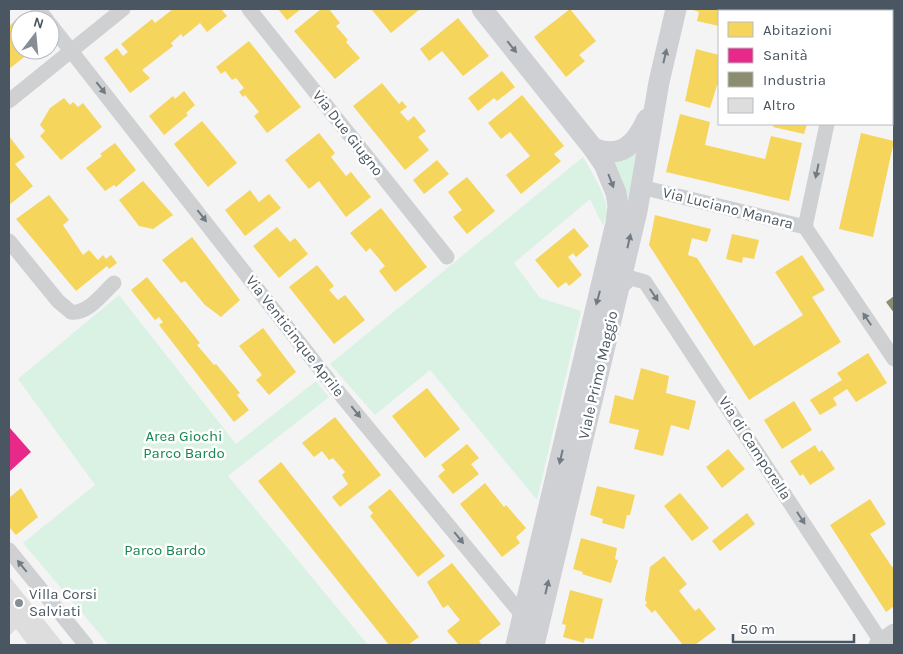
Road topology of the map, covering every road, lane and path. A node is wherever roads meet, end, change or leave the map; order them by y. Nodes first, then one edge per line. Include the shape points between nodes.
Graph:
1 (123, 9) edge
2 (249, 9) edge
3 (482, 9) edge
4 (676, 9) edge
5 (60, 36) edge
6 (71, 50) junction
7 (9, 101) edge
8 (655, 103) junction
9 (827, 125) edge
10 (594, 148) junction
11 (641, 187) junction
12 (804, 227) junction
13 (9, 241) edge
14 (447, 257) dead end
15 (114, 283) dead end
16 (618, 290) junction
17 (894, 359) edge
18 (9, 550) edge
19 (523, 616) junction
20 (885, 640) edge
21 (538, 642) edge
22 (86, 645) edge
23 (516, 645) edge

1 - 6 street
2 - 14 street, Via Due Giugno
3 -> 10 main road, Viale Primo Maggio
8 -> 4 main road, Viale Primo Maggio
5 - 6 street, Via Venticinque Aprile
6 - 7 street
6 -> 19 street, Via Venticinque Aprile via 331,383
8 - 10 main road, Viale Primo Maggio via 639,136 626,149 608,152
8 - 11 main road, Viale Primo Maggio
9 -> 12 street
10 -> 19 main road, Viale Primo Maggio via 611,180 618,206 617,217
11 - 12 street, Via Luciano Manara
16 -> 11 main road, Viale Primo Maggio
17 -> 12 street, Via Luciano Manara
13 - 15 street via 58,301 71,312 87,308
16 -> 20 street, Via di Camporella via 631,278 645,282
21 -> 16 main road, Viale Primo Maggio
22 -> 18 street
19 - 21 street, Via Venticinque Aprile
19 - 23 main road, Viale Primo Maggio

